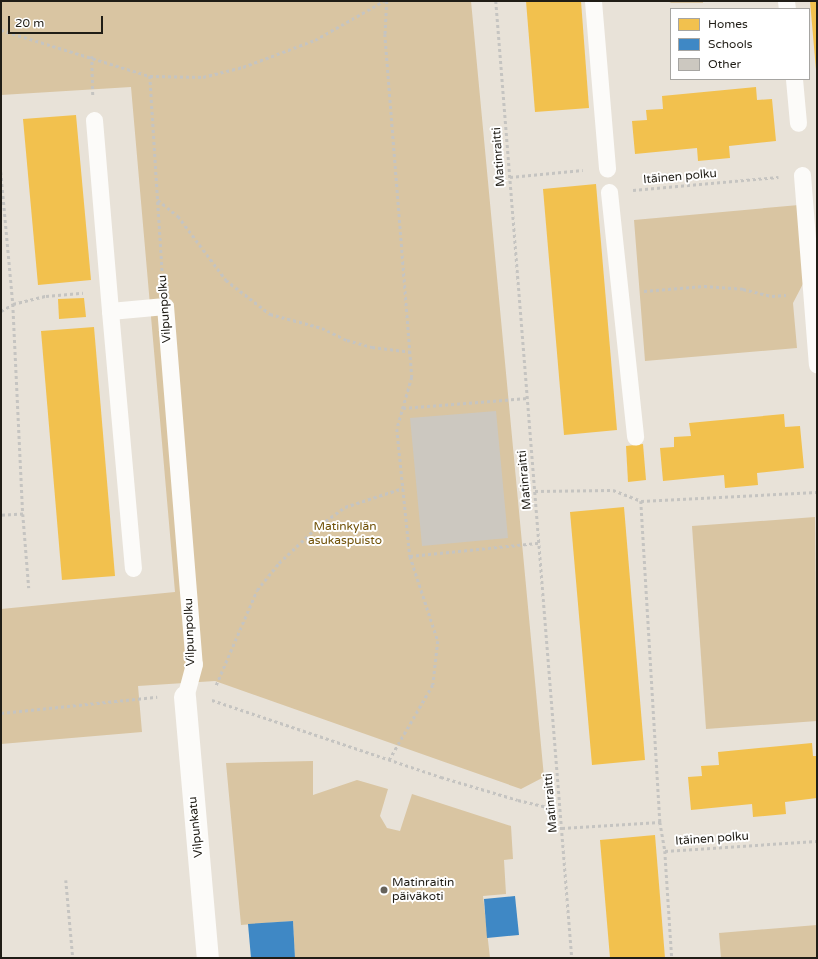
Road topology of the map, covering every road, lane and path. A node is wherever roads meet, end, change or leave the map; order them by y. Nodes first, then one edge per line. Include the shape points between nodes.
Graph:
1 (385, 1) edge
2 (496, 1) edge
3 (593, 1) edge
4 (1, 30) edge
5 (92, 56) junction
6 (150, 76) junction
7 (794, 80) edge
8 (94, 120) joint
9 (798, 123) dead end
10 (607, 168) joint
11 (1, 172) edge
12 (802, 175) joint
13 (510, 177) junction
14 (609, 192) joint
15 (158, 200) junction
16 (2, 202) edge
17 (109, 291) junction
18 (811, 292) junction
19 (620, 294) junction
20 (13, 304) junction
21 (164, 306) junction
22 (1, 311) edge
23 (110, 311) junction
24 (411, 352) junction
25 (817, 364) edge
26 (528, 398) junction
27 (403, 408) junction
28 (635, 437) dead end
29 (403, 488) junction
30 (534, 491) junction
31 (817, 492) edge
32 (641, 501) junction
33 (23, 514) junction
34 (1, 515) edge
35 (539, 543) junction
36 (410, 556) junction
37 (133, 568) dead end
38 (29, 588) dead end
39 (184, 696) junction
40 (211, 699) junction
41 (1, 713) edge
42 (390, 759) junction
43 (560, 810) junction
44 (660, 822) junction
45 (562, 828) junction
46 (817, 841) edge
47 (665, 851) junction
48 (66, 880) dead end
49 (73, 958) edge
50 (208, 958) edge
51 (572, 958) edge
52 (672, 958) edge

1 - 6 path via 315,40 243,67 203,77
1 - 24 path via 385,34
2 - 13 path, Matinraitti
3 - 10 lane
4 - 5 path
5 - 6 path
5 - 8 path
6 - 15 path, Vilpunpolku
7 - 9 lane
8 - 17 lane
10 - 13 path
11 - 16 path
12 - 14 path, Itäinen polku
12 - 18 lane
13 - 26 path, Matinraitti
14 - 19 lane
15 - 21 path, Vilpunpolku
15 - 24 path via 178,216 226,280 270,314 322,328 347,340 372,347
16 - 20 path
17 - 20 path via 46,296
17 - 23 lane
18 - 19 path via 772,296 742,289 704,286
18 - 25 lane
19 - 28 lane
20 - 22 path
20 - 33 path
21 - 23 lane
21 - 39 lane, Vilpunpolku via 194,664
23 - 37 lane
24 - 27 path via 412,377
26 - 27 path
26 - 30 path, Matinraitti
27 - 29 path via 397,429
29 - 36 path
29 - 40 path via 345,507 316,528 279,563 256,590
30 - 32 path via 613,490
30 - 35 path, Matinraitti
31 - 32 path
32 - 44 path, Itäinen polku
33 - 34 path
33 - 38 path
35 - 36 path
35 - 43 path, Matinraitti
36 - 42 path via 438,641 433,685
39 - 40 path
39 - 41 path via 160,696
39 - 50 street, Vilpunkatu
40 - 42 path
42 - 43 path via 518,800
43 - 45 path, Matinraitti
44 - 45 path
44 - 47 path, Itäinen polku
45 - 51 path, Matinraitti
46 - 47 path, Itäinen polku
47 - 52 path
48 - 49 path

